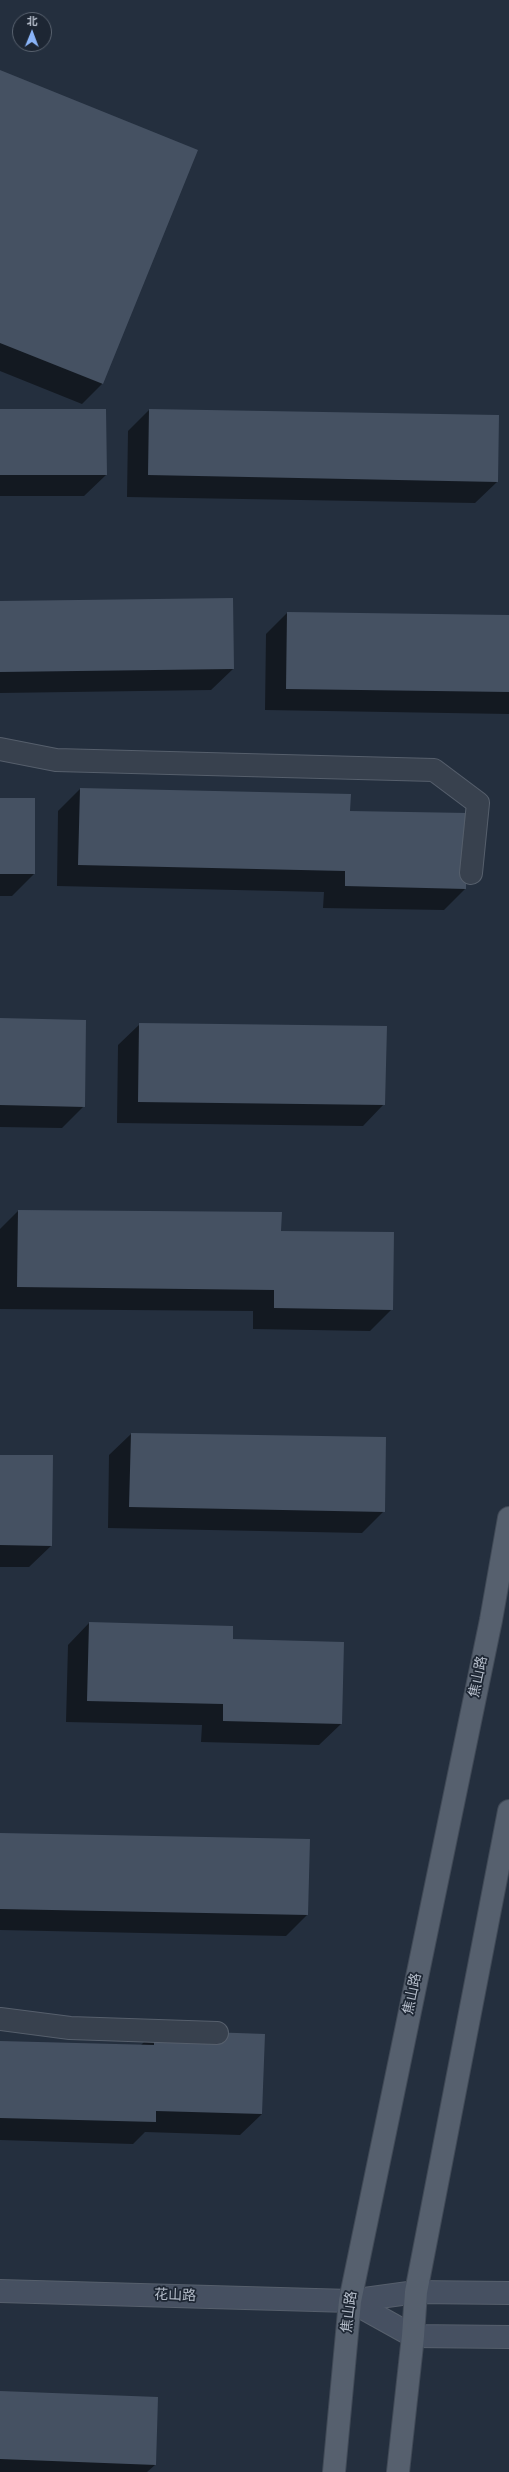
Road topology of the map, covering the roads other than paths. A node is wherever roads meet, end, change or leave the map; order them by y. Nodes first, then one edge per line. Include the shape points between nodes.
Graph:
1 (0, 749) edge
2 (471, 873) dead end
3 (509, 1518) edge
4 (509, 1811) edge
5 (0, 2019) edge
6 (217, 2033) dead end
7 (0, 2291) edge
8 (416, 2292) junction
9 (509, 2293) edge
10 (350, 2301) junction
11 (413, 2336) junction
12 (509, 2337) edge
13 (334, 2472) edge
14 (398, 2472) edge

1 - 2 street via 56,760 434,770 478,803
3 - 10 main road, 焦山路 via 491,1620
4 - 8 main road
5 - 6 street via 70,2028
7 - 10 main road, 花山路
8 - 9 main road, 花山路
8 - 10 main road, 花山路
8 - 11 main road
10 - 11 main road, 花山路
10 - 13 main road, 焦山路
11 - 12 main road, 花山路
11 - 14 main road

